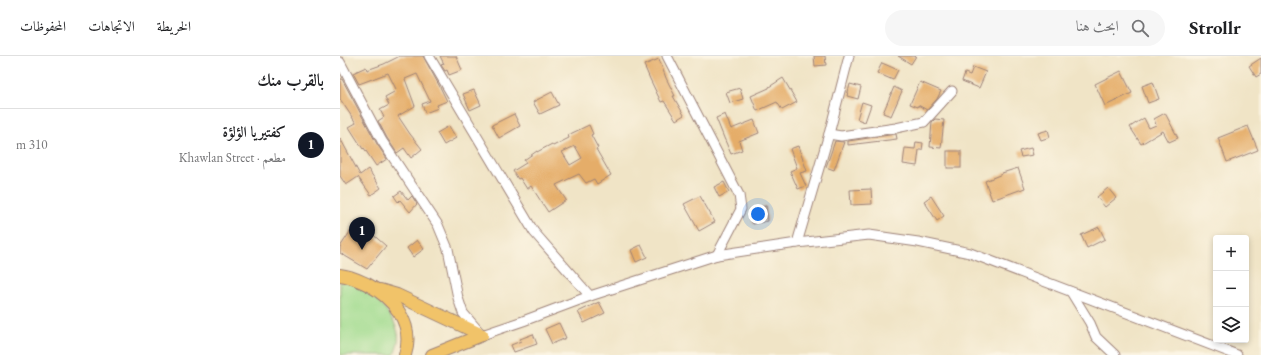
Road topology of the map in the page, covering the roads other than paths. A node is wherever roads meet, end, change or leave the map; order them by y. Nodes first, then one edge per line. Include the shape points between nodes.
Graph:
1 (429, 56) edge
2 (667, 56) edge
3 (849, 56) edge
4 (340, 62) edge
5 (952, 91) dead end
6 (829, 134) junction
7 (797, 242) junction
8 (717, 255) junction
9 (343, 274) edge
10 (377, 290) junction
11 (1071, 292) junction
12 (590, 296) junction
13 (482, 335) junction
14 (405, 355) edge
15 (432, 355) edge
16 (1115, 355) edge
17 (1237, 355) edge

1 - 12 street via 534,232
2 - 8 street via 739,195 741,210
3 - 6 street
4 - 13 street via 382,141 438,225 448,249 463,313
5 - 6 street via 924,122 841,136
6 - 7 street
7 - 8 street
7 - 11 street via 869,236 918,242 970,253
8 - 12 street
9 - 10 main road
10 - 13 main road via 402,298
10 - 14 main road via 398,309 404,322 407,339
11 - 16 street via 1090,322 1096,337
11 - 17 street
12 - 13 street
13 - 15 main road

